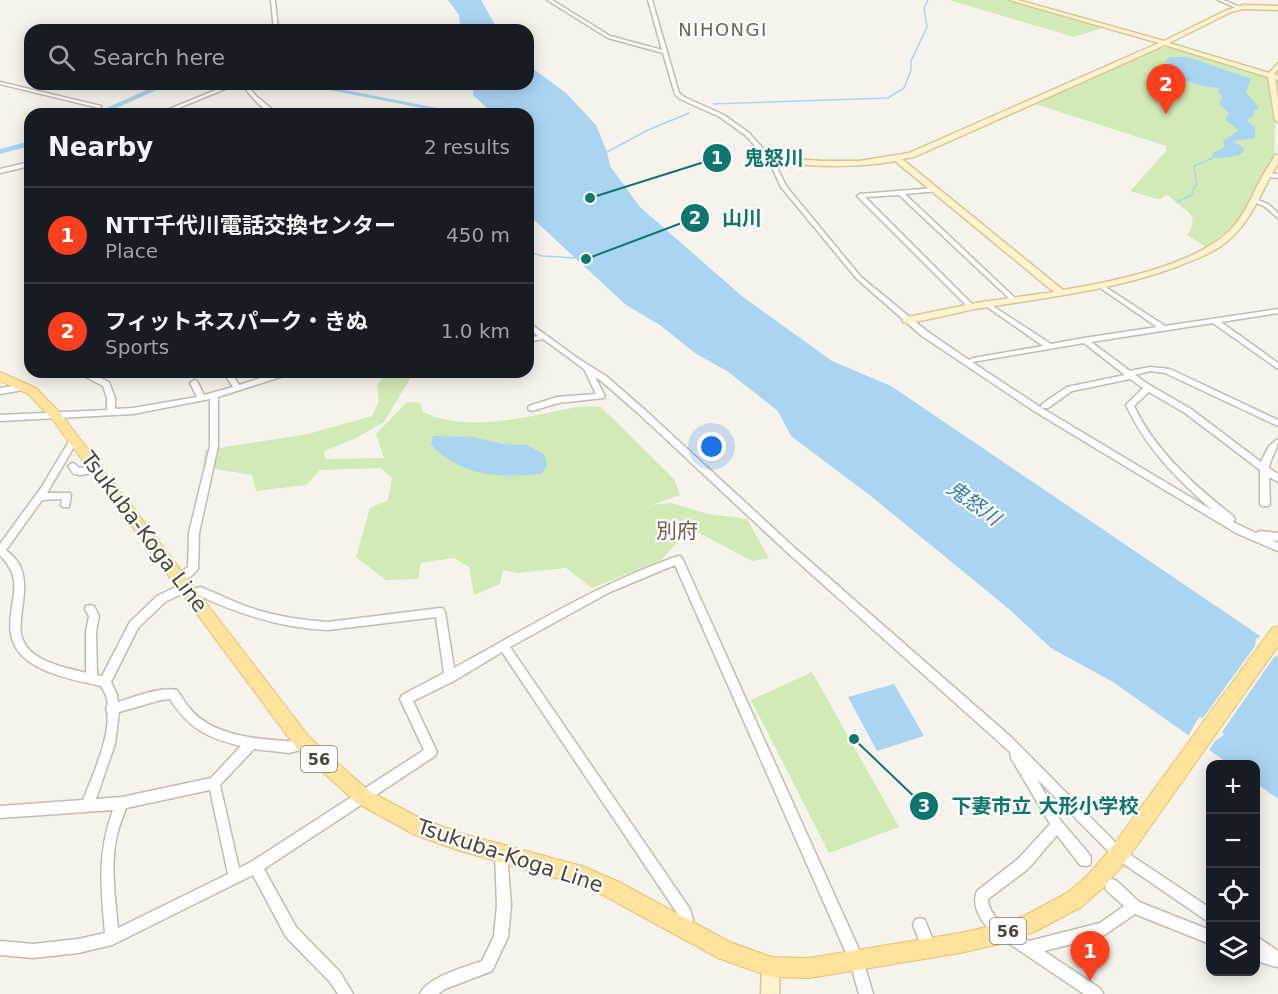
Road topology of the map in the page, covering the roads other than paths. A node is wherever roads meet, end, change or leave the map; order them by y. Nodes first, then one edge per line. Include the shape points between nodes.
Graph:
1 (273, 0) edge
2 (549, 0) edge
3 (650, 0) edge
4 (1012, 0) edge
5 (1220, 0) edge
6 (1240, 8) junction
7 (1278, 8) edge
8 (275, 24) edge
9 (1165, 43) junction
10 (665, 52) junction
11 (1278, 65) edge
12 (1276, 76) edge
13 (0, 83) edge
14 (24, 89) edge
15 (29, 90) edge
16 (220, 90) edge
17 (249, 90) edge
18 (99, 107) dead end
19 (175, 108) edge
20 (268, 108) edge
21 (1278, 120) edge
22 (736, 125) junction
23 (747, 144) dead end
24 (1278, 157) edge
25 (897, 159) junction
26 (771, 160) junction
27 (24, 165) edge
28 (0, 171) edge
29 (1266, 175) junction
30 (1278, 176) edge
31 (935, 190) junction
32 (901, 194) junction
33 (1255, 201) junction
34 (1278, 216) edge
35 (1101, 286) junction
36 (1062, 294) junction
37 (1014, 300) junction
38 (985, 303) junction
39 (969, 305) junction
40 (1278, 311) edge
41 (906, 320) junction
42 (1215, 321) junction
43 (1163, 328) junction
44 (534, 330) edge
45 (542, 337) junction
46 (534, 339) edge
47 (1084, 340) junction
48 (1049, 346) junction
49 (973, 360) dead end
50 (586, 367) junction
51 (1278, 367) edge
52 (1131, 375) junction
53 (0, 376) edge
54 (94, 378) edge
55 (231, 378) edge
56 (268, 378) edge
57 (194, 383) dead end
58 (26, 387) junction
59 (237, 388) junction
60 (1148, 388) junction
61 (0, 391) edge
62 (214, 396) junction
63 (202, 399) junction
64 (1045, 406) dead end
65 (532, 408) dead end
66 (111, 412) junction
67 (56, 416) junction
68 (0, 418) edge
69 (1278, 423) edge
70 (74, 440) junction
71 (1278, 442) edge
72 (72, 466) dead end
73 (95, 470) junction
74 (1264, 471) junction
75 (1278, 479) edge
76 (39, 497) junction
77 (1265, 504) dead end
78 (66, 505) dead end
79 (1248, 533) junction
80 (1278, 537) edge
81 (1278, 547) edge
82 (0, 550) edge
83 (186, 587) junction
84 (90, 609) dead end
85 (1278, 633) edge
86 (503, 645) junction
87 (450, 677) junction
88 (92, 679) junction
89 (105, 682) junction
90 (112, 709) junction
91 (1007, 741) junction
92 (252, 743) junction
93 (304, 744) junction
94 (214, 783) junction
95 (363, 797) junction
96 (122, 803) junction
97 (87, 806) junction
98 (0, 812) edge
99 (1057, 825) junction
100 (1124, 847) junction
101 (501, 854) junction
102 (1085, 860) dead end
103 (256, 867) junction
104 (235, 877) junction
105 (1112, 886) dead end
106 (1134, 907) junction
107 (1206, 913) edge
108 (681, 926) junction
109 (920, 926) dead end
110 (1005, 933) junction
111 (1206, 935) edge
112 (112, 938) junction
113 (1260, 946) edge
114 (0, 948) edge
115 (929, 948) junction
116 (1028, 948) junction
117 (1260, 955) edge
118 (1278, 960) edge
119 (856, 961) junction
120 (771, 967) junction
121 (346, 994) edge
122 (427, 994) edge
123 (770, 994) edge
124 (866, 994) edge
125 (1096, 994) edge

1 - 8 street
2 - 10 street via 609,37
3 - 10 street
4 - 9 street
5 - 6 street
6 - 7 street
6 - 9 street
9 - 12 street
9 - 25 street
10 - 22 street via 677,93
11 - 12 street via 1272,72
12 - 21 street
13 - 14 street
15 - 18 street
16 - 19 street
17 - 20 street
22 - 23 street via 746,136
22 - 26 street
24 - 29 street
25 - 26 street via 838,164
25 - 31 street
26 - 41 street via 783,186 860,278
27 - 28 street
29 - 30 street
29 - 33 street
31 - 32 street
31 - 36 street
32 - 37 street
32 - 39 street via 860,196
33 - 34 street
33 - 35 street via 1242,222 1215,246 1161,271
35 - 36 street
35 - 43 street
36 - 37 street
37 - 38 street
38 - 39 street
38 - 48 street
39 - 41 street
40 - 42 street
41 - 79 street via 1037,409
42 - 43 street
42 - 51 street
43 - 47 street
44 - 45 street
45 - 46 street
45 - 50 street
47 - 48 street
47 - 52 street
48 - 49 street
50 - 65 street via 601,396 557,400
50 - 91 street via 610,384
52 - 60 street
52 - 64 street via 1070,389
52 - 69 street via 1150,369 1167,371
53 - 58 main road, Tsukuba-Koga Line / 56
54 - 66 street via 106,384
55 - 59 street
56 - 59 street
57 - 63 street
58 - 61 street
58 - 67 main road, Tsukuba-Koga Line / 56
59 - 62 street
60 - 74 street via 1188,411
60 - 79 street via 1130,405 1145,432 1208,502
62 - 63 street
62 - 83 street via 214,446 194,533 195,562
63 - 66 street
66 - 67 street
67 - 68 street
67 - 70 main road, Tsukuba-Koga Line / 56
70 - 73 main road, Tsukuba-Koga Line / 56
70 - 76 street
71 - 74 street via 1269,450
72 - 73 street via 77,472
73 - 83 main road, Tsukuba-Koga Line / 56
74 - 75 street
74 - 77 street
76 - 78 street via 67,495
76 - 82 street
79 - 80 street
79 - 81 street
82 - 88 street via 16,568 19,587 15,631 26,653 59,671
83 - 87 street via 239,610 312,626 440,612
83 - 89 street via 160,599 134,626
83 - 93 main road, Tsukuba-Koga Line / 56
84 - 88 street via 94,616
85 - 100 main road, Tsukuba-Koga Line / 56
86 - 87 street
86 - 108 street via 685,914
86 - 119 street via 593,594 678,560
87 - 95 street via 406,699 430,752
88 - 89 street
89 - 90 street via 110,689
90 - 92 street via 173,694 183,713 198,726
90 - 97 street via 110,746
91 - 99 street
91 - 100 street
92 - 93 street via 289,747
92 - 94 street
93 - 95 main road, Tsukuba-Koga Line / 56
94 - 96 street
94 - 104 street
95 - 101 main road, Tsukuba-Koga Line / 56 via 415,826
95 - 103 street
96 - 97 street
96 - 112 street via 108,854
97 - 98 street
99 - 102 street
99 - 110 street via 1023,864 981,899 991,921
100 - 107 street
100 - 110 main road, Tsukuba-Koga Line / 56 via 1074,900
101 - 108 main road, Tsukuba-Koga Line / 56 via 582,876
101 - 122 street via 501,937 487,966 440,984
103 - 104 street
103 - 121 street via 291,932 335,977
104 - 112 street
105 - 106 street
106 - 111 street
106 - 116 street via 1103,929
108 - 120 main road, Tsukuba-Koga Line / 56 via 725,951
109 - 115 street
110 - 115 main road, Tsukuba-Koga Line / 56
110 - 116 street
112 - 114 street via 33,951
113 - 118 street
115 - 119 main road, Tsukuba-Koga Line / 56
116 - 125 street
117 - 118 street
119 - 120 main road, Tsukuba-Koga Line / 56 via 809,968
119 - 124 street
120 - 123 street

